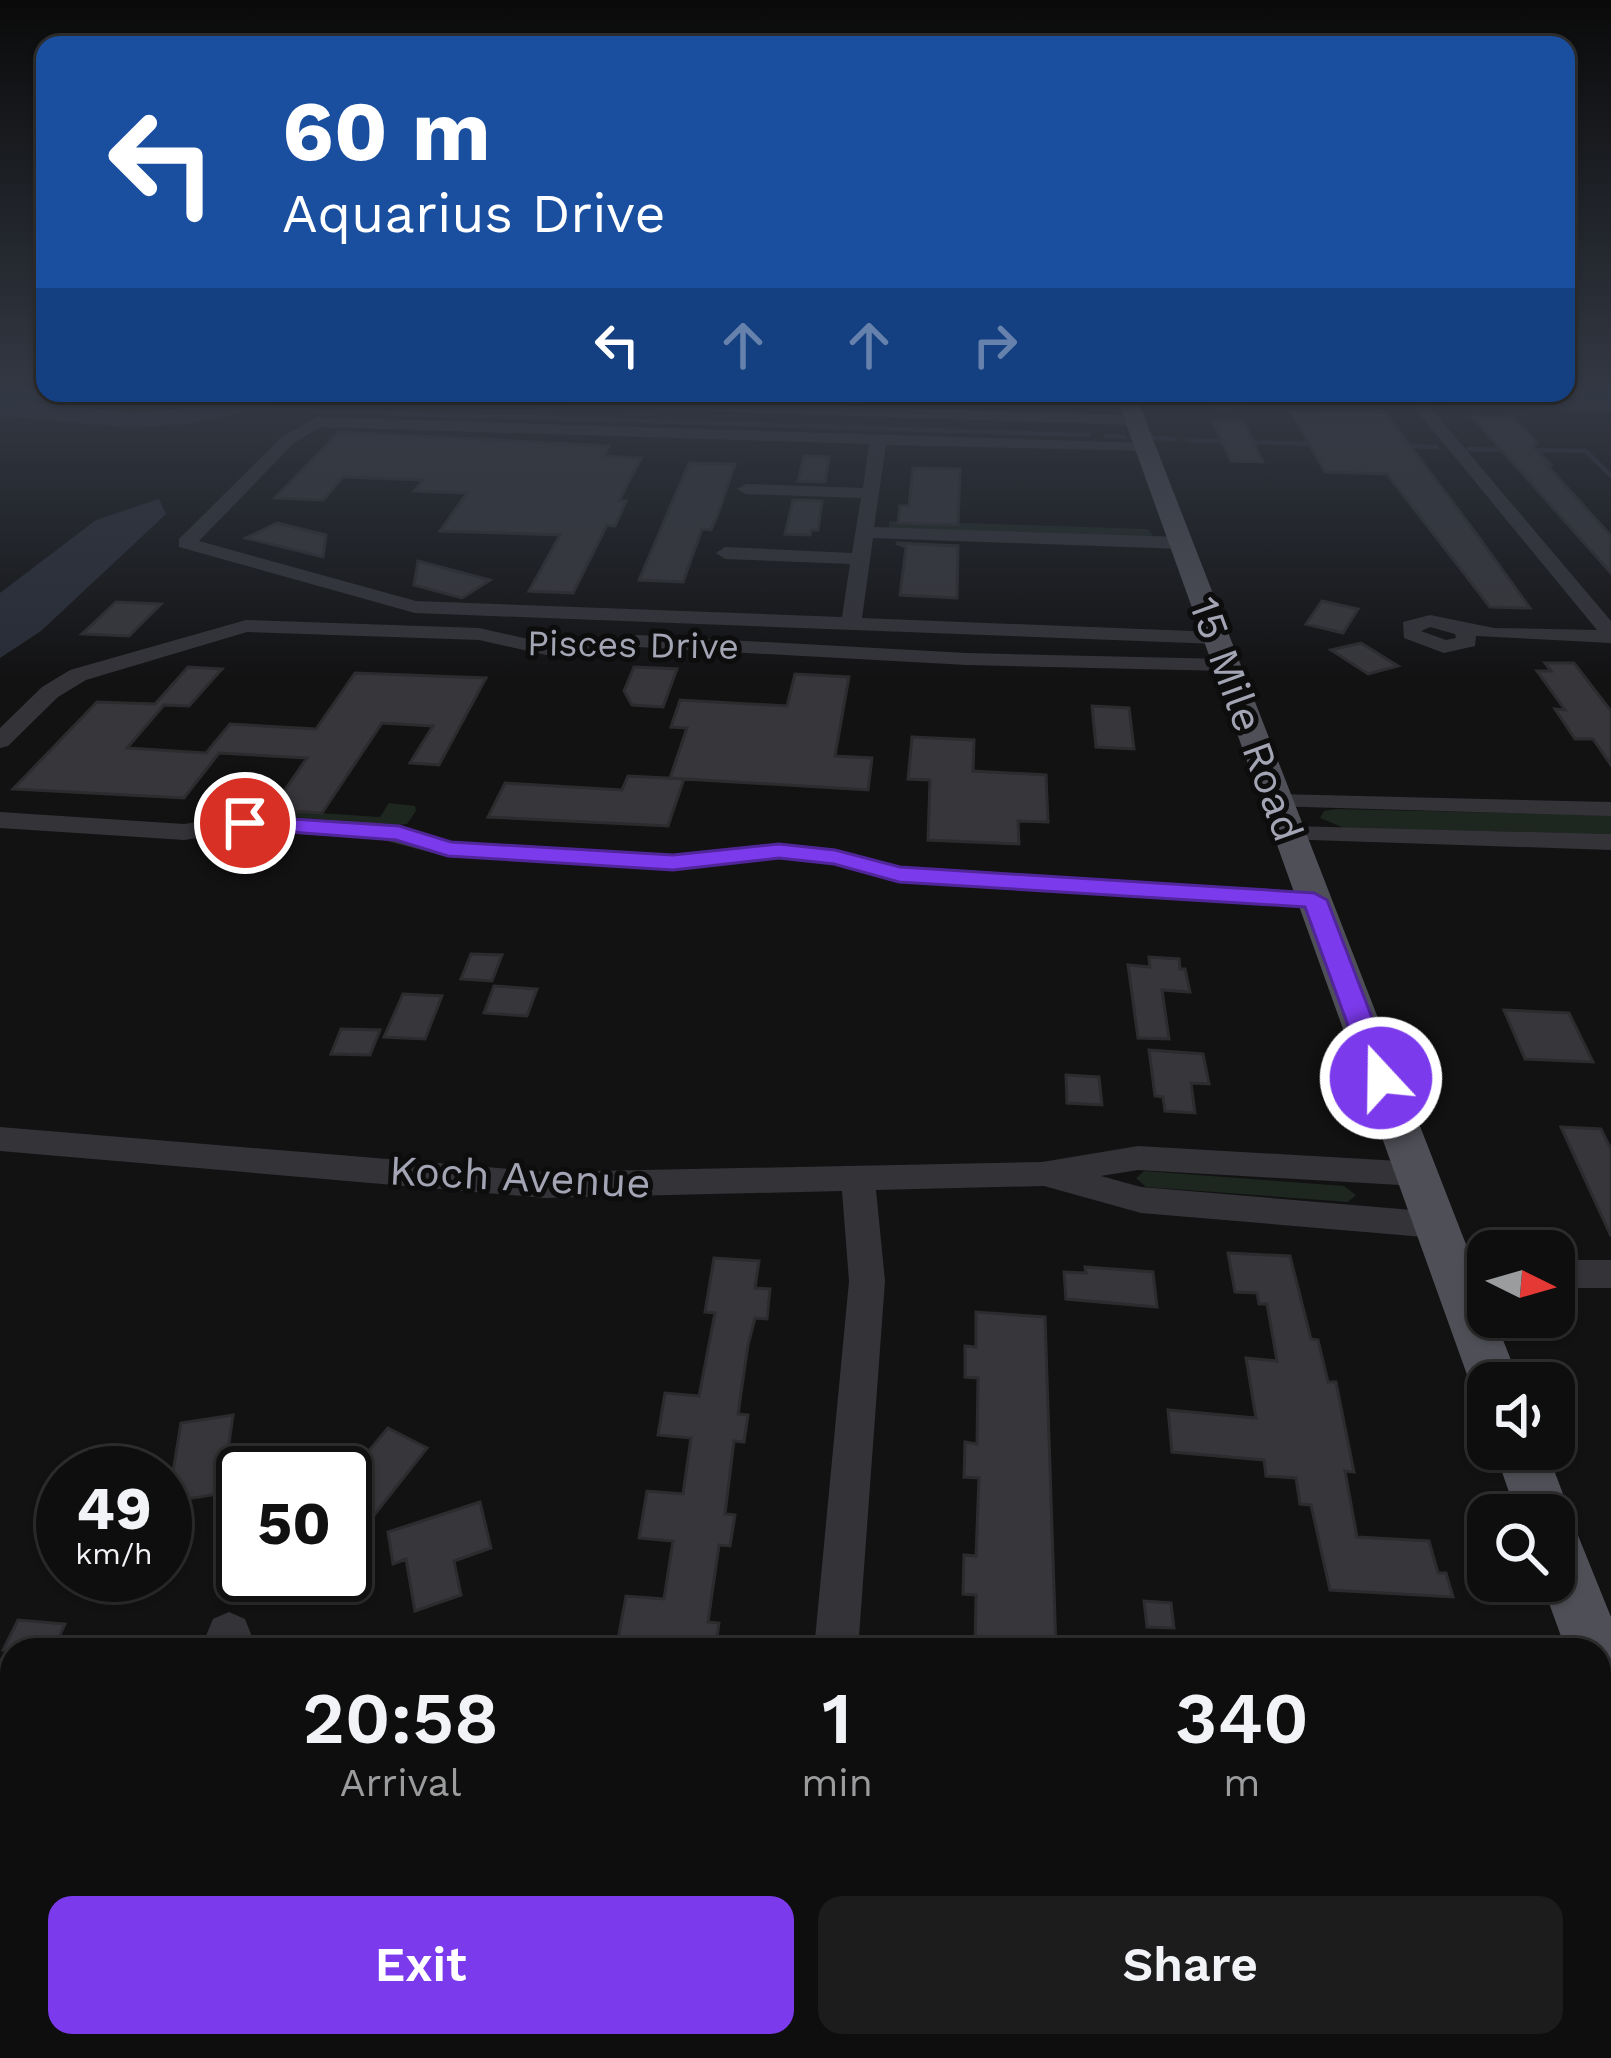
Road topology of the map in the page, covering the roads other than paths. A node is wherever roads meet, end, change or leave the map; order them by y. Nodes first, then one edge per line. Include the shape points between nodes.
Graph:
1 (240, 487) edge
2 (872, 487) edge
3 (1160, 487) edge
4 (1488, 487) edge
5 (746, 489) dead end
6 (871, 493) junction
7 (866, 525) junction
8 (1178, 534) junction
9 (725, 554) dead end
10 (861, 559) junction
11 (851, 624) junction
12 (1462, 634) dead end
13 (1611, 636) edge
14 (1222, 652) junction
15 (0, 741) edge
16 (1611, 809) edge
17 (1284, 818) junction
18 (0, 820) edge
19 (1611, 842) edge
20 (1314, 900) junction
21 (0, 1138) edge
22 (1042, 1174) junction
23 (1417, 1174) junction
24 (858, 1175) junction
25 (1436, 1226) junction
26 (1467, 1267) edge
27 (1575, 1274) edge
28 (1611, 1274) edge
29 (1575, 1596) edge
30 (837, 1638) edge
31 (1591, 1638) edge

1 - 11 street via 186,540 415,607
2 - 6 street
3 - 8 main road, 15 Mile Road
4 - 13 street
5 - 6 street
6 - 7 street
7 - 8 street
7 - 10 street
8 - 14 main road, 15 Mile Road
9 - 10 street
10 - 11 street
11 - 14 street
12 - 13 street
14 - 15 street, Pisces Drive via 947,658 638,641 551,650 479,634 245,626 78,675
14 - 17 main road, 15 Mile Road
16 - 17 street
17 - 19 street
17 - 20 main road, 15 Mile Road
18 - 20 street via 184,832 245,823 381,831 448,849 673,862 779,851 899,874
20 - 23 main road, 15 Mile Road
21 - 24 street, Koch Avenue via 545,1184
22 - 23 street, Koch Avenue via 1138,1158
22 - 24 street, Koch Avenue
22 - 25 street, Koch Avenue via 1141,1200
23 - 25 main road, 15 Mile Road
24 - 30 street via 867,1281
25 - 26 main road, 15 Mile Road
27 - 28 street
29 - 31 main road

